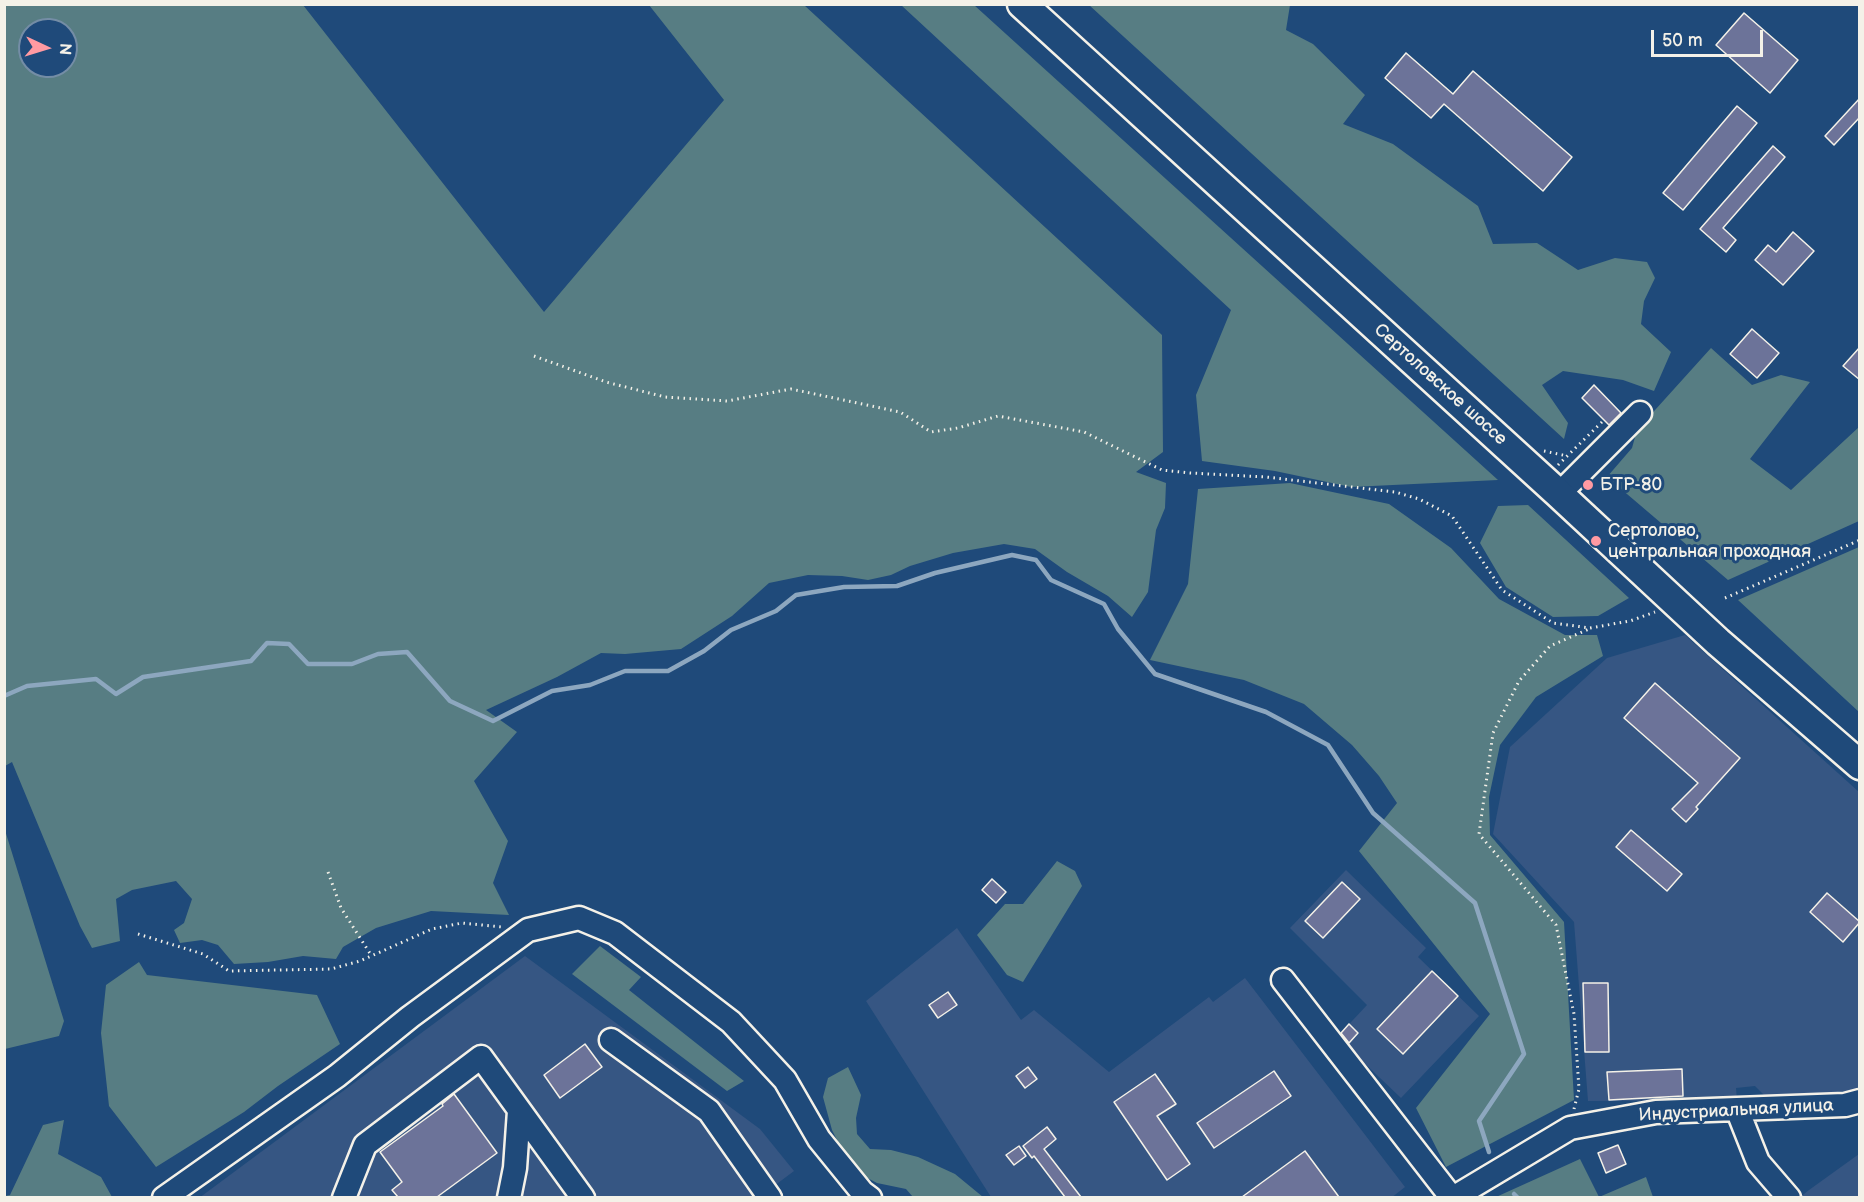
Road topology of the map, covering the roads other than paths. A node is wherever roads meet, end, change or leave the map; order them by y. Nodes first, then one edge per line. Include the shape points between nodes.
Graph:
1 (1022, 4) edge
2 (1640, 413) dead end
3 (1557, 481) junction
4 (1860, 765) edge
5 (1283, 980) dead end
6 (611, 1040) dead end
7 (1860, 1101) edge
8 (1737, 1109) junction
9 (519, 1111) junction
10 (164, 1197) edge
11 (344, 1197) edge
12 (508, 1197) edge
13 (583, 1197) edge
14 (770, 1197) edge
15 (870, 1197) edge
16 (1453, 1197) edge
17 (1789, 1197) edge

1 - 3 main road, Сертоловское шоссе
2 - 3 street
3 - 4 main road, Сертоловское шоссе via 1718,642
5 - 16 street
6 - 14 street via 709,1111
7 - 8 street, Индустриальная улица via 1845,1105
8 - 16 street, Индустриальная улица via 1656,1112 1570,1128
8 - 17 street via 1758,1162
9 - 11 street via 481,1057 366,1145
9 - 12 street via 515,1168
9 - 13 street
10 - 15 street via 337,1076 528,930 579,918 615,933 731,1022 785,1080 819,1139

